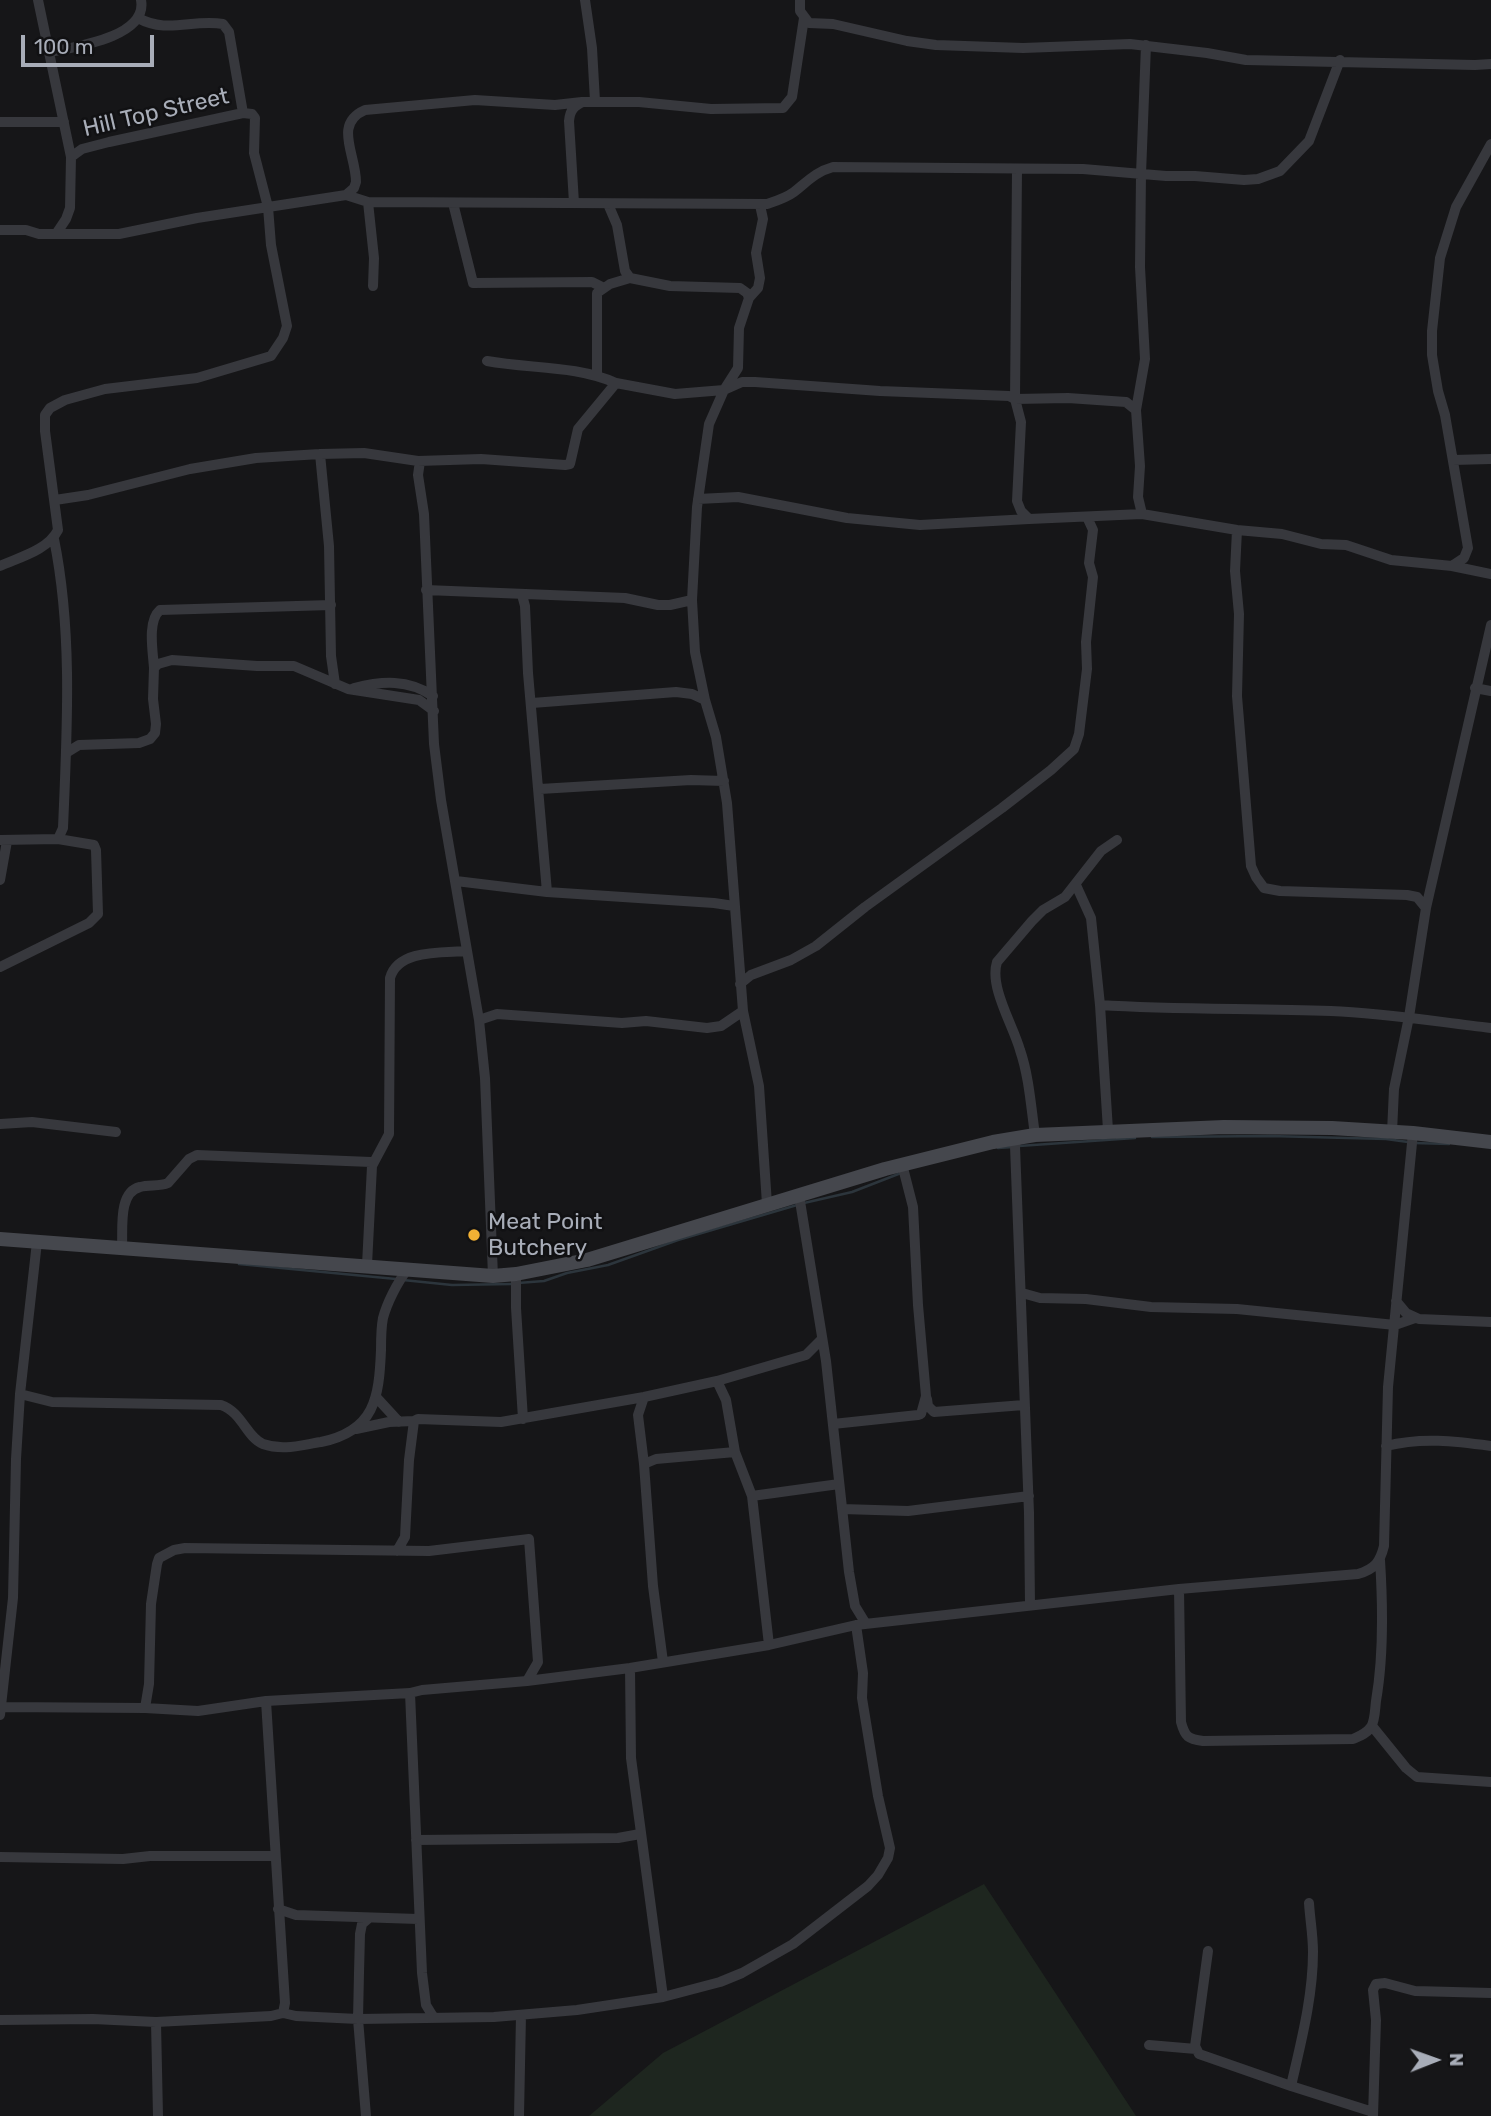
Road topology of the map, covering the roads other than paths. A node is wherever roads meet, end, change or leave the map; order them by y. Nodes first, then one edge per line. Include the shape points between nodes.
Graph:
1 (38, 0) edge
2 (141, 0) edge
3 (585, 0) edge
4 (800, 0) edge
5 (138, 18) junction
6 (804, 19) junction
7 (1146, 45) junction
8 (50, 52) junction
9 (1340, 60) junction
10 (1491, 64) edge
11 (589, 102) junction
12 (555, 105) junction
13 (248, 114) junction
14 (569, 116) junction
15 (0, 122) edge
16 (64, 122) junction
17 (1491, 144) edge
18 (71, 157) junction
19 (1017, 170) junction
20 (1141, 174) junction
21 (346, 195) junction
22 (368, 202) junction
23 (453, 203) junction
24 (574, 203) junction
25 (608, 204) junction
26 (760, 205) junction
27 (268, 207) junction
28 (66, 219) junction
29 (0, 230) edge
30 (56, 234) junction
31 (70, 234) junction
32 (630, 278) junction
33 (373, 286) dead end
34 (602, 287) junction
35 (749, 298) junction
36 (487, 361) dead end
37 (738, 368) junction
38 (597, 375) junction
39 (755, 382) junction
40 (616, 383) junction
41 (724, 390) junction
42 (1015, 398) junction
43 (1136, 410) junction
44 (320, 454) junction
45 (1491, 459) edge
46 (1453, 460) junction
47 (420, 461) junction
48 (698, 499) junction
49 (55, 500) junction
50 (1142, 514) junction
51 (1107, 516) junction
52 (1087, 517) junction
53 (1029, 519) junction
54 (1093, 530) junction
55 (1237, 530) junction
56 (54, 539) junction
57 (0, 566) edge
58 (1452, 566) junction
59 (1491, 574) edge
60 (426, 590) junction
61 (523, 595) junction
62 (692, 600) junction
63 (331, 605) junction
64 (1491, 625) edge
65 (154, 668) junction
66 (335, 684) junction
67 (1475, 688) junction
68 (348, 689) junction
69 (1491, 691) edge
70 (433, 696) junction
71 (705, 700) junction
72 (531, 703) junction
73 (434, 711) junction
74 (66, 754) junction
75 (724, 781) junction
76 (540, 789) junction
77 (58, 839) junction
78 (1117, 839) dead end
79 (4, 841) edge
80 (0, 880) edge
81 (456, 881) junction
82 (1076, 885) junction
83 (547, 892) junction
84 (734, 906) junction
85 (1426, 908) junction
86 (466, 951) junction
87 (0, 968) edge
88 (740, 984) junction
89 (1100, 1005) junction
90 (743, 1011) junction
91 (1409, 1017) junction
92 (479, 1020) junction
93 (1491, 1028) edge
94 (0, 1124) edge
95 (1108, 1130) junction
96 (116, 1132) dead end
97 (1392, 1132) junction
98 (1413, 1133) junction
99 (1035, 1135) junction
100 (1017, 1138) junction
101 (1491, 1142) edge
102 (371, 1162) dead end
103 (902, 1164) junction
104 (799, 1195) junction
105 (767, 1204) junction
106 (0, 1238) edge
107 (37, 1242) junction
108 (122, 1247) junction
109 (367, 1265) junction
110 (407, 1270) junction
111 (516, 1274) junction
112 (493, 1276) junction
113 (1022, 1293) junction
114 (1396, 1301) junction
115 (1415, 1318) junction
116 (1491, 1322) edge
117 (1395, 1325) junction
118 (822, 1339) junction
119 (807, 1355) junction
120 (826, 1361) junction
121 (717, 1381) junction
122 (20, 1394) junction
123 (926, 1396) junction
124 (376, 1397) junction
125 (644, 1397) junction
126 (1024, 1405) junction
127 (934, 1412) junction
128 (921, 1414) junction
129 (523, 1419) junction
130 (414, 1421) junction
131 (399, 1422) junction
132 (833, 1424) junction
133 (356, 1429) junction
134 (1386, 1446) junction
135 (1491, 1446) edge
136 (735, 1451) junction
137 (644, 1464) junction
138 (839, 1484) junction
139 (752, 1496) junction
140 (1028, 1496) junction
141 (842, 1509) junction
142 (397, 1551) junction
143 (1380, 1560) junction
144 (1179, 1589) junction
145 (1030, 1605) junction
146 (861, 1625) junction
147 (4, 1636) edge
148 (769, 1645) junction
149 (663, 1662) junction
150 (630, 1668) junction
151 (527, 1681) junction
152 (410, 1693) junction
153 (266, 1701) junction
154 (1, 1707) edge
155 (145, 1708) junction
156 (0, 1716) edge
157 (1372, 1726) junction
158 (1491, 1782) edge
159 (640, 1834) junction
160 (416, 1840) junction
161 (275, 1856) junction
162 (0, 1857) edge
163 (1308, 1903) dead end
164 (278, 1909) junction
165 (369, 1918) junction
166 (418, 1919) junction
167 (1208, 1951) dead end
168 (1491, 1993) edge
169 (663, 1997) junction
170 (426, 2005) junction
171 (282, 2013) junction
172 (521, 2015) junction
173 (419, 2018) junction
174 (433, 2018) junction
175 (0, 2020) edge
176 (358, 2020) junction
177 (156, 2022) junction
178 (1149, 2045) dead end
179 (1196, 2049) junction
180 (1291, 2086) junction
181 (1373, 2114) edge
182 (158, 2116) edge
183 (366, 2116) edge
184 (519, 2116) edge

1 - 8 street
2 - 5 street
3 - 11 street via 592,48
4 - 6 street
5 - 8 street via 99,42
5 - 13 street via 161,27 223,24 229,32
6 - 7 street via 936,45
6 - 11 street via 792,97 783,108
7 - 9 street via 1246,60
7 - 20 street
8 - 16 street
9 - 10 street
9 - 20 street via 1309,141 1280,171 1244,180
11 - 12 street
11 - 14 street via 572,109
12 - 14 street
12 - 21 street via 475,100 365,110 354,115 347,128 356,182
13 - 18 street, Hill Top Street via 109,142
13 - 27 street via 255,118 254,153
14 - 24 street
15 - 16 street
16 - 18 street
17 - 46 street via 1456,207 1434,297 1432,355
18 - 28 street
19 - 20 street
19 - 26 street via 832,167 812,175 781,200
19 - 42 street
20 - 43 street via 1145,359
21 - 22 street
21 - 27 street
22 - 23 street
22 - 33 street
23 - 24 street
23 - 34 street via 474,283 592,282
24 - 25 street
25 - 26 street
25 - 32 street
26 - 35 street via 763,219 756,253 760,278
27 - 31 street via 119,234
27 - 49 street via 287,326 271,356 197,378 96,392 50,408 45,431
28 - 30 street
28 - 31 street
29 - 30 street
30 - 31 street
32 - 34 street
32 - 35 street via 670,286 740,288
34 - 38 street via 595,300
35 - 37 street via 739,328
36 - 38 street
37 - 39 street
37 - 41 street
38 - 40 street
39 - 41 street
39 - 42 street
40 - 41 street via 665,394
40 - 47 street via 578,429 570,464
41 - 48 street via 709,424
42 - 43 street via 1126,402
42 - 53 street via 1021,422 1017,501
43 - 50 street
44 - 47 street via 364,453
44 - 49 street via 190,469
44 - 63 street
45 - 46 street
46 - 58 street via 1468,548 1464,558
47 - 60 street
48 - 53 street via 738,497 847,518 920,526
48 - 62 street
49 - 56 street via 58,530
50 - 51 street
50 - 55 street
51 - 52 street
51 - 54 street
52 - 53 street
52 - 54 street
54 - 88 street via 1087,669 1074,748 1002,808 816,946
55 - 58 street via 1346,545 1391,560
55 - 85 street via 1237,696 1251,866 1256,877 1264,888 1280,891 1407,895 1417,897
56 - 57 street
56 - 74 street via 63,604
58 - 59 street
60 - 61 street
60 - 70 street
61 - 62 street via 625,598 658,605
61 - 72 street
62 - 71 street via 694,644
63 - 65 street via 160,610 153,621
63 - 66 street
64 - 67 street
65 - 66 street via 172,660 284,665
65 - 74 street via 156,724 149,739 79,745
66 - 68 street
67 - 69 street
67 - 85 street
68 - 70 street via 404,682
68 - 73 street via 410,697
70 - 73 street
71 - 72 street via 676,692
71 - 75 street
72 - 76 street
73 - 81 street via 441,800
74 - 77 street via 63,828
75 - 76 street
75 - 84 street
76 - 83 street
77 - 79 street
77 - 87 street via 94,845 98,914 89,923
78 - 82 street via 1101,851
79 - 80 street
81 - 83 street
81 - 86 street
82 - 89 street via 1091,918
82 - 99 street via 1032,921 995,969 996,984 1021,1051
83 - 84 street
84 - 88 street
85 - 91 street
86 - 92 street
86 - 109 street via 413,957 392,970 389,1134 372,1166
88 - 90 street
89 - 91 street
89 - 95 street
90 - 92 street via 720,1026 707,1028 496,1014
90 - 105 street via 759,1086
91 - 93 street
91 - 97 street via 1394,1089
92 - 112 street
94 - 96 street via 32,1122
95 - 97 main road via 1237,1127
95 - 99 main road
97 - 98 main road
98 - 101 main road
98 - 114 street
99 - 100 main road
100 - 103 main road
100 - 113 street
102 - 108 street via 197,1155 168,1183 137,1187 127,1195
103 - 104 main road
103 - 123 street via 914,1207
104 - 105 main road
104 - 118 street
105 - 111 main road via 587,1260
106 - 107 main road
107 - 108 main road
107 - 122 street
108 - 109 main road
109 - 110 main road
110 - 112 main road
110 - 124 street via 383,1318
111 - 112 main road
111 - 129 street
113 - 117 street
113 - 126 street
114 - 115 street
114 - 117 street
115 - 116 street
115 - 117 street
117 - 134 street
118 - 119 street
118 - 120 street
119 - 120 street
119 - 121 street
120 - 132 street
121 - 125 street
121 - 136 street via 726,1400
122 - 133 street via 52,1402 221,1405 236,1413 259,1443 274,1447 336,1439
122 - 147 street via 13,1598
123 - 127 street
123 - 128 street
124 - 131 street
124 - 133 street
125 - 129 street
125 - 137 street via 638,1415
126 - 127 street
126 - 140 street
127 - 128 street
128 - 132 street
129 - 130 street
130 - 131 street
130 - 142 street via 405,1537
131 - 133 street
132 - 138 street
134 - 135 street via 1430,1439
134 - 143 street
136 - 137 street
136 - 139 street
137 - 149 street
138 - 139 street
138 - 141 street
139 - 148 street
140 - 141 street via 908,1511
140 - 145 street
141 - 146 street
142 - 151 street via 529,1539 538,1662
142 - 155 street via 185,1548 167,1553 157,1564 151,1604
143 - 144 street via 1358,1574
143 - 157 street via 1382,1653
144 - 145 street
144 - 157 street via 1181,1723 1189,1739 1340,1741 1364,1735
145 - 146 street
146 - 148 street
146 - 169 street via 862,1698 890,1848 888,1858 868,1886 793,1944 729,1978
147 - 154 street
148 - 149 street
149 - 150 street
150 - 151 street
150 - 159 street via 631,1758
151 - 152 street
152 - 153 street
152 - 160 street
153 - 155 street via 198,1711
153 - 161 street
154 - 155 street
154 - 156 street
157 - 158 street via 1417,1777
159 - 160 street
159 - 169 street
160 - 166 street
161 - 162 street
161 - 164 street
163 - 180 street via 1313,1960 1306,2023
164 - 165 street
164 - 171 street
165 - 166 street
165 - 176 street via 360,1934
166 - 170 street
167 - 179 street
168 - 181 street via 1415,1991 1376,1984
169 - 172 street
170 - 173 street
170 - 174 street
171 - 176 street
171 - 177 street
172 - 174 street
172 - 184 street
173 - 174 street
173 - 176 street
175 - 177 street
176 - 183 street
177 - 182 street
178 - 179 street
179 - 180 street via 1203,2057
180 - 181 street

